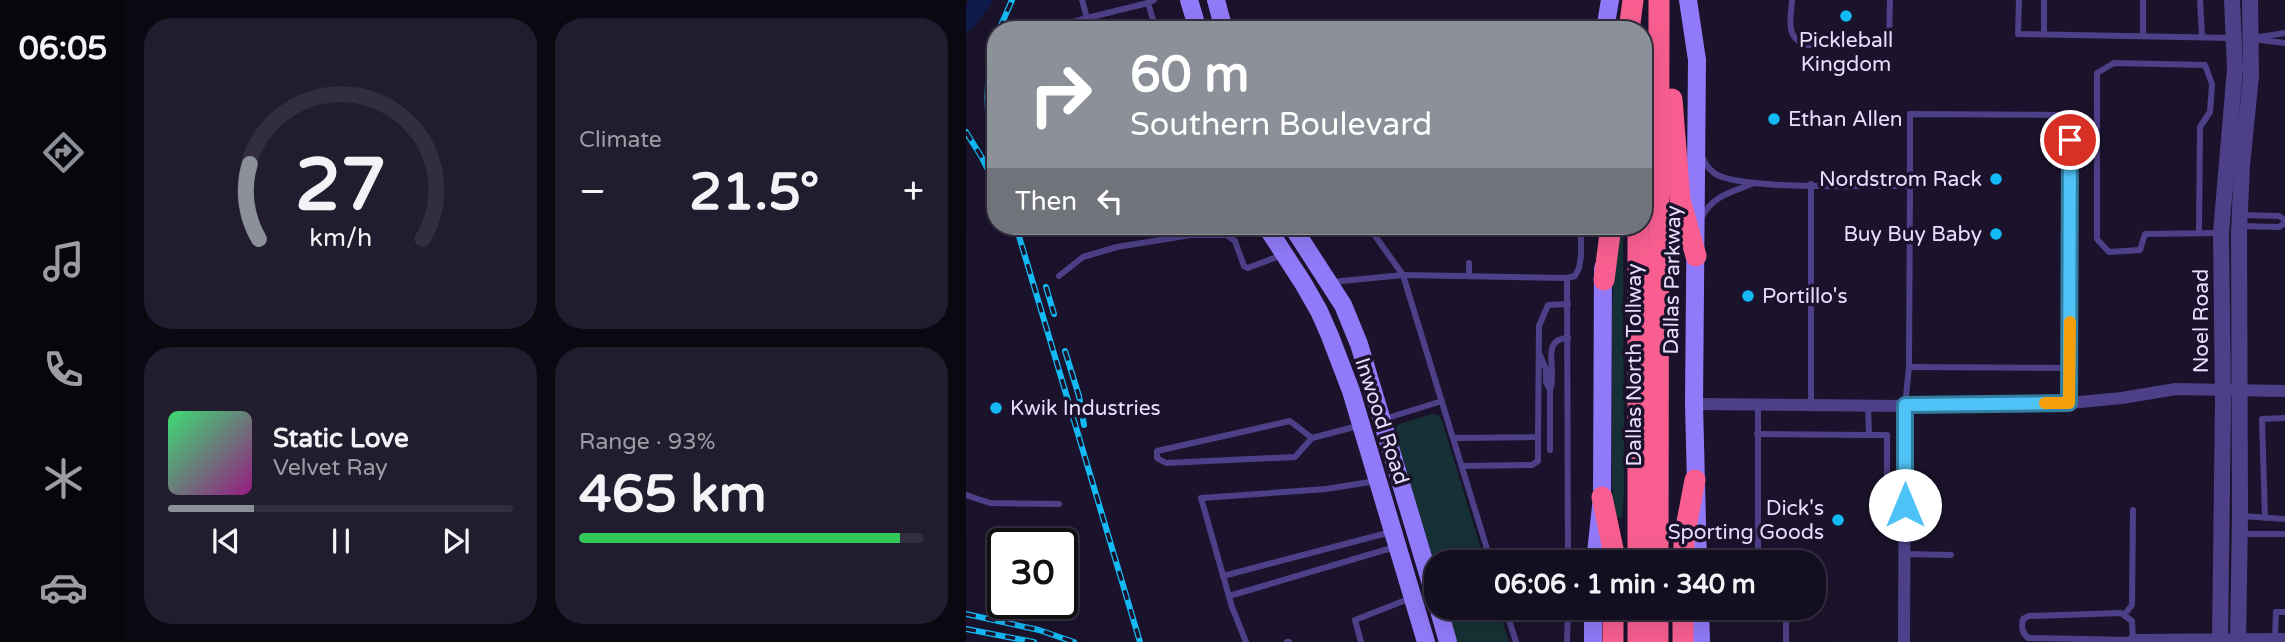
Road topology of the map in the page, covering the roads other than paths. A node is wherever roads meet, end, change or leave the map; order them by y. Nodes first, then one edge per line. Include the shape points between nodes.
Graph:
1 (1082, 0) edge
2 (1189, 0) edge
3 (1216, 0) edge
4 (1609, 0) edge
5 (1635, 0) edge
6 (1661, 0) edge
7 (1688, 0) edge
8 (1792, 0) edge
9 (1890, 0) edge
10 (2019, 0) edge
11 (2044, 0) edge
12 (2143, 0) edge
13 (2200, 0) edge
14 (2232, 0) edge
15 (2250, 0) edge
16 (1151, 1) edge
17 (1087, 18) junction
18 (1076, 21) edge
19 (1154, 21) edge
20 (1195, 21) edge
21 (1222, 21) edge
22 (1606, 21) edge
23 (1631, 21) edge
24 (1636, 21) edge
25 (2285, 33) edge
26 (2044, 34) junction
27 (2143, 36) junction
28 (2202, 36) junction
29 (2243, 38) junction
30 (2285, 43) edge
31 (1697, 139) junction
32 (1754, 184) junction
33 (1811, 184) junction
34 (1910, 186) junction
35 (2285, 221) edge
36 (2239, 225) junction
37 (1696, 229) junction
38 (2199, 233) junction
39 (2221, 233) junction
40 (1272, 235) edge
41 (1298, 235) edge
42 (1374, 235) edge
43 (1581, 235) edge
44 (1602, 235) edge
45 (1610, 235) edge
46 (1638, 235) edge
47 (1284, 254) junction
48 (1696, 256) junction
49 (1469, 263) dead end
50 (1403, 275) junction
51 (1059, 276) dead end
52 (1469, 276) junction
53 (1567, 278) junction
54 (1604, 280) junction
55 (1330, 282) junction
56 (1568, 304) junction
57 (1568, 338) junction
58 (1538, 352) junction
59 (1909, 368) junction
60 (2070, 368) junction
61 (2223, 389) junction
62 (1550, 390) junction
63 (2240, 390) junction
64 (2285, 391) edge
65 (1443, 401) junction
66 (2069, 403) junction
67 (1693, 404) junction
68 (1758, 405) junction
69 (1811, 405) junction
70 (1868, 405) junction
71 (1905, 405) junction
72 (2285, 418) edge
73 (1381, 419) junction
74 (1360, 426) junction
75 (1757, 434) junction
76 (1869, 435) junction
77 (1538, 437) junction
78 (1312, 438) junction
79 (1454, 438) junction
80 (1550, 450) dead end
81 (1462, 466) junction
82 (2222, 473) junction
83 (1695, 480) junction
84 (1377, 481) junction
85 (1905, 481) junction
86 (966, 495) edge
87 (1602, 497) junction
88 (1059, 504) dead end
89 (2133, 510) dead end
90 (2241, 516) junction
91 (2265, 518) junction
92 (2285, 519) edge
93 (2240, 534) junction
94 (2285, 534) edge
95 (1395, 539) junction
96 (1487, 550) edge
97 (1568, 550) edge
98 (1596, 550) edge
99 (1613, 550) edge
100 (1638, 550) edge
101 (1658, 550) edge
102 (1684, 550) edge
103 (1698, 550) edge
104 (1758, 550) edge
105 (1904, 554) junction
106 (1951, 555) dead end
107 (1424, 563) edge
108 (1223, 576) junction
109 (1229, 596) junction
110 (1412, 598) junction
111 (2285, 612) edge
112 (2124, 615) junction
113 (1441, 620) edge
114 (1509, 620) edge
115 (1568, 620) edge
116 (1593, 620) edge
117 (1613, 620) edge
118 (1638, 620) edge
119 (1658, 620) edge
120 (1683, 620) edge
121 (1700, 620) edge
122 (1786, 620) edge
123 (2280, 639) edge
124 (2133, 640) junction
125 (2238, 641) edge
126 (1246, 642) edge
127 (1361, 642) edge
128 (1426, 642) edge
129 (1448, 642) edge
130 (1516, 642) edge
131 (1567, 642) edge
132 (1593, 642) edge
133 (1613, 642) edge
134 (1638, 642) edge
135 (1658, 642) edge
136 (1683, 642) edge
137 (1701, 642) edge
138 (1786, 642) edge
139 (1904, 642) edge
140 (2220, 642) edge

1 - 17 lane
2 - 20 main road
3 - 21 main road
4 - 22 main road
5 - 23 highway
5 - 24 highway
6 - 48 highway via 1667,15 1680,200
6 - 101 highway, Dallas North Tollway
7 - 31 main road, Dallas Parkway via 1697,60
8 - 9 lane via 1791,34 1795,40 1804,45 1867,46 1887,42
10 - 26 lane via 2018,34
11 - 26 lane
12 - 27 lane
13 - 28 lane
14 - 29 street, Noel Road
15 - 29 street, Noel Road
16 - 17 lane
16 - 19 lane
17 - 18 lane
25 - 29 lane
26 - 27 lane
27 - 28 lane
28 - 29 lane
29 - 30 lane
29 - 36 street, Noel Road via 2250,76
29 - 39 street, Noel Road via 2235,69
31 - 32 lane via 1703,160 1713,173
31 - 37 main road, Dallas Parkway
32 - 33 lane
32 - 37 lane via 1718,197
33 - 34 lane
33 - 69 lane
34 - 59 lane
34 - 60 lane via 1910,114 2070,115
35 - 36 lane via 2278,227
35 - 36 lane via 2279,216
36 - 39 street
36 - 63 street, Noel Road
37 - 48 main road, Dallas Parkway
38 - 38 lane via 2145,234 2140,250 2109,252 2097,239 2097,73 2114,63 2205,65 2212,84 2210,112 2200,127
38 - 39 lane
39 - 61 street, Noel Road
40 - 47 main road, Inwood Road
41 - 55 main road, Inwood Road
42 - 50 lane
43 - 53 lane via 1579,268 1575,276
44 - 54 main road
45 - 54 highway
46 - 100 highway, Dallas North Tollway
47 - 51 lane via 1248,268 1227,235 1191,235 1083,257
47 - 74 main road, Inwood Road via 1319,311
48 - 67 main road, Dallas Parkway
49 - 52 lane
50 - 52 lane
50 - 55 lane
50 - 65 lane
52 - 53 lane
53 - 56 lane
54 - 87 main road
55 - 73 main road, Inwood Road via 1359,344
56 - 57 lane
56 - 58 lane via 1548,305 1539,326
57 - 62 lane via 1553,342
57 - 97 lane
58 - 62 lane
58 - 77 lane
59 - 60 lane
59 - 71 lane
60 - 66 lane
61 - 63 street
61 - 66 street via 2176,389
61 - 82 street, Noel Road
62 - 80 lane
63 - 64 street
63 - 90 street, Noel Road
65 - 73 lane
65 - 79 lane
66 - 71 street
67 - 68 street
67 - 83 main road, Dallas Parkway
68 - 69 street
68 - 75 lane
69 - 70 street
70 - 71 street
70 - 76 lane
71 - 85 street
72 - 91 lane via 2262,419
73 - 74 main road
73 - 107 main road, Inwood Road
74 - 78 lane
74 - 84 main road, Inwood Road
75 - 76 lane
75 - 104 lane
76 - 85 lane via 1887,435 1887,476 1891,481
77 - 79 lane
77 - 81 lane via 1538,461 1532,465
78 - 78 lane via 1290,421 1157,451 1157,458 1166,463 1295,457
79 - 81 lane
81 - 96 lane
82 - 90 street via 2229,500
82 - 140 street, Noel Road
83 - 102 highway
83 - 103 main road, Dallas Parkway
84 - 95 main road, Inwood Road
84 - 108 lane via 1200,498
85 - 105 street
86 - 88 lane via 990,503
87 - 98 main road
87 - 99 highway
89 - 112 lane via 2132,605
90 - 91 lane
90 - 93 street, Noel Road
91 - 92 lane
93 - 94 lane
93 - 125 street, Noel Road
95 - 108 lane
95 - 109 lane
95 - 110 main road, Inwood Road
105 - 106 lane
105 - 139 street
108 - 109 lane
109 - 126 lane
110 - 127 lane via 1355,620
110 - 128 main road, Inwood Road
111 - 123 lane via 2276,612
112 - 124 lane via 2132,621
112 - 124 lane via 2029,616 2023,619 2023,633 2028,638
113 - 129 main road, Inwood Road
114 - 130 lane
115 - 131 lane
116 - 132 main road
117 - 133 highway
118 - 134 highway
119 - 135 highway
120 - 136 highway
121 - 137 main road
122 - 138 lane
123 - 125 street
124 - 140 street
125 - 140 street

